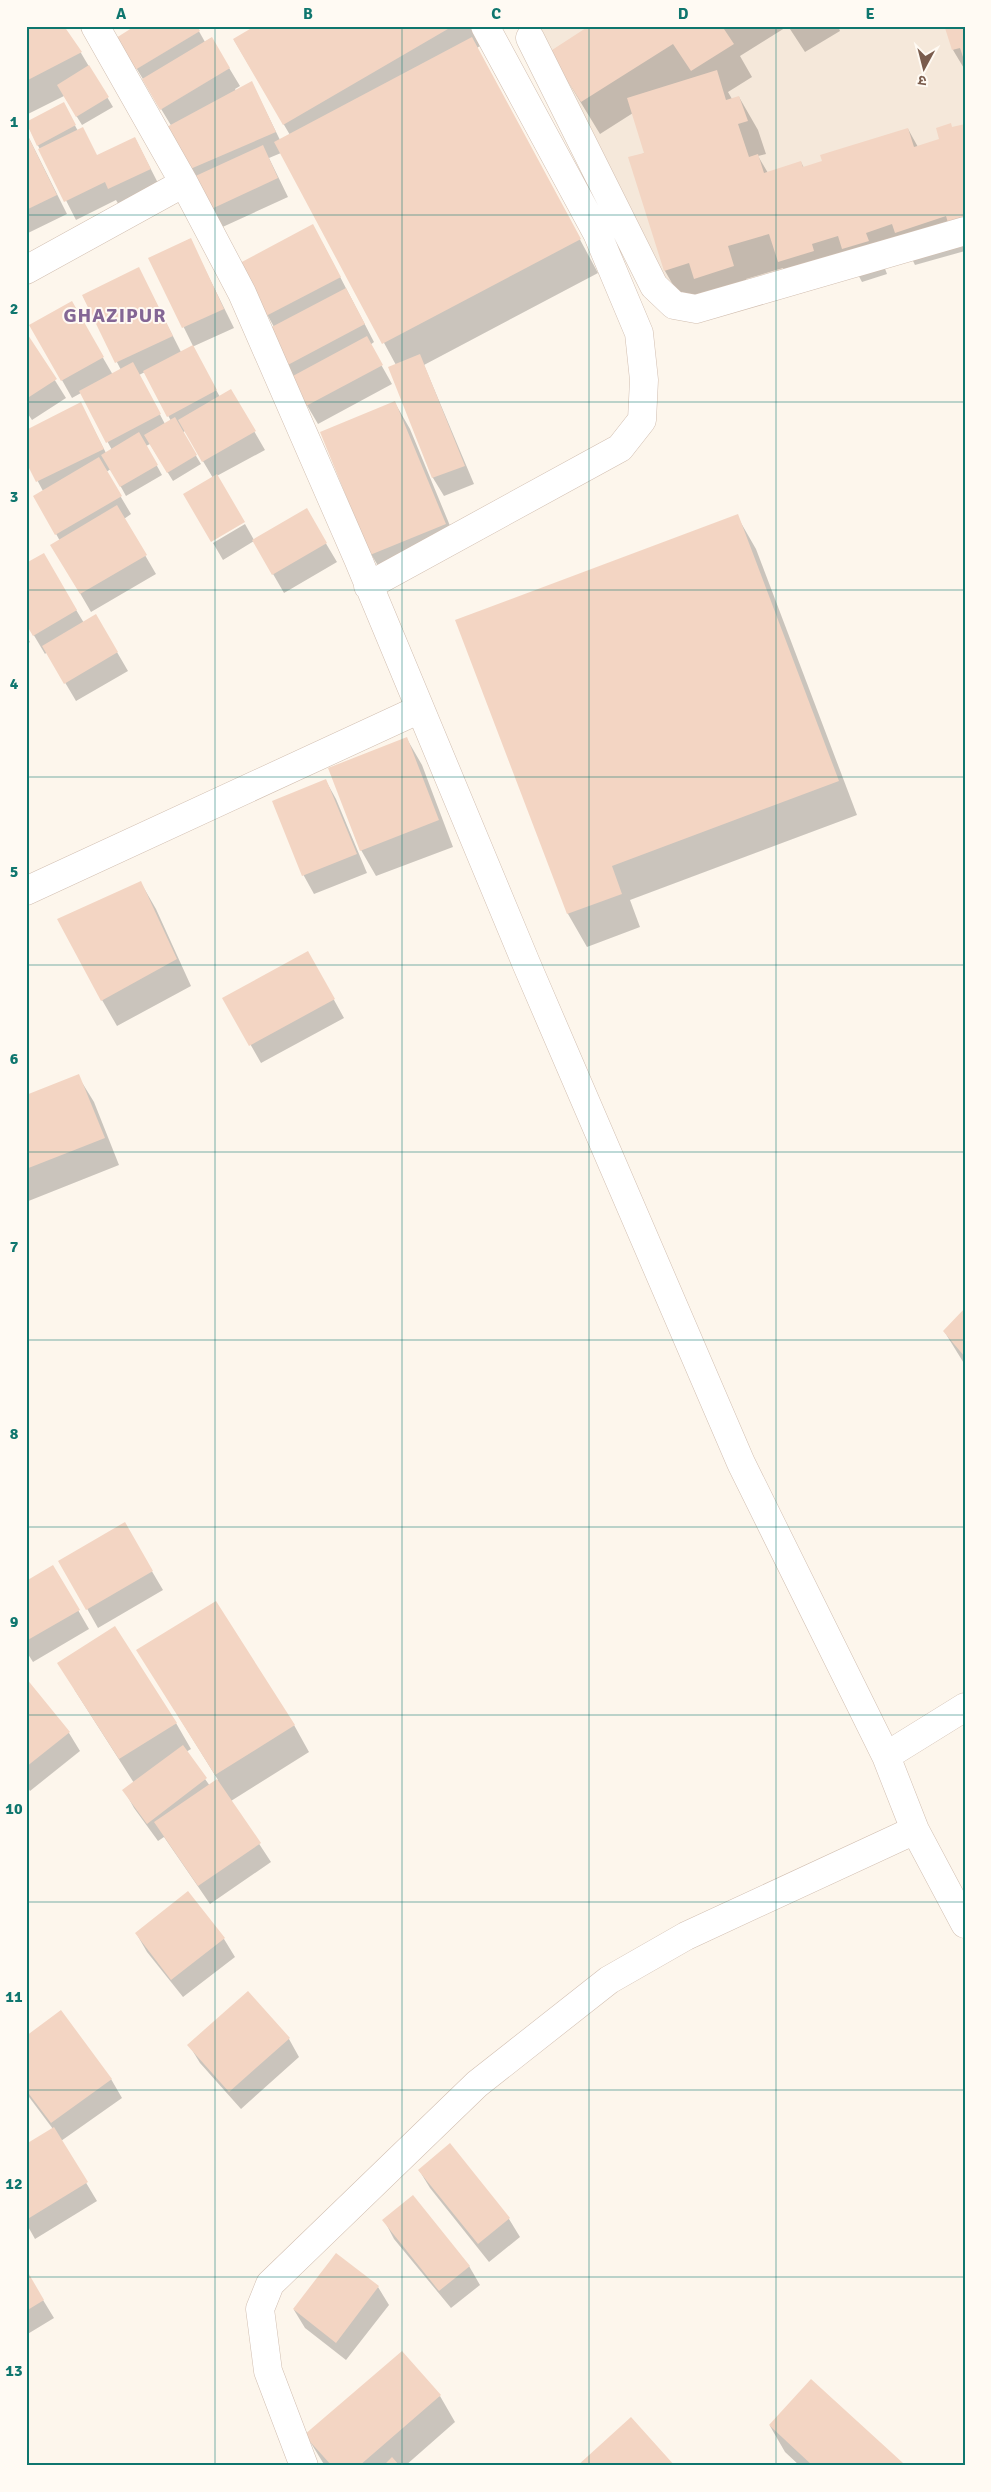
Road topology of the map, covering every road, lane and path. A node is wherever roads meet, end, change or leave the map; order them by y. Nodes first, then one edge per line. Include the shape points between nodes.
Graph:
1 (485, 26) edge
2 (98, 27) edge
3 (530, 38) dead end
4 (184, 183) junction
5 (965, 231) edge
6 (26, 270) edge
7 (368, 586) junction
8 (420, 709) junction
9 (26, 891) edge
10 (965, 1707) edge
11 (886, 1756) junction
12 (915, 1830) junction
13 (965, 1924) edge
14 (304, 2466) edge

1 - 7 street via 597,233 638,332 644,380 642,420 620,448
2 - 4 street
3 - 5 street via 654,286 674,305 696,310
4 - 6 street
4 - 7 street via 242,293
7 - 8 street
8 - 9 street
8 - 11 street via 741,1463
10 - 11 street
11 - 12 street
12 - 13 street
12 - 14 street via 686,1936 609,1980 477,2084 270,2284 260,2309 268,2371

